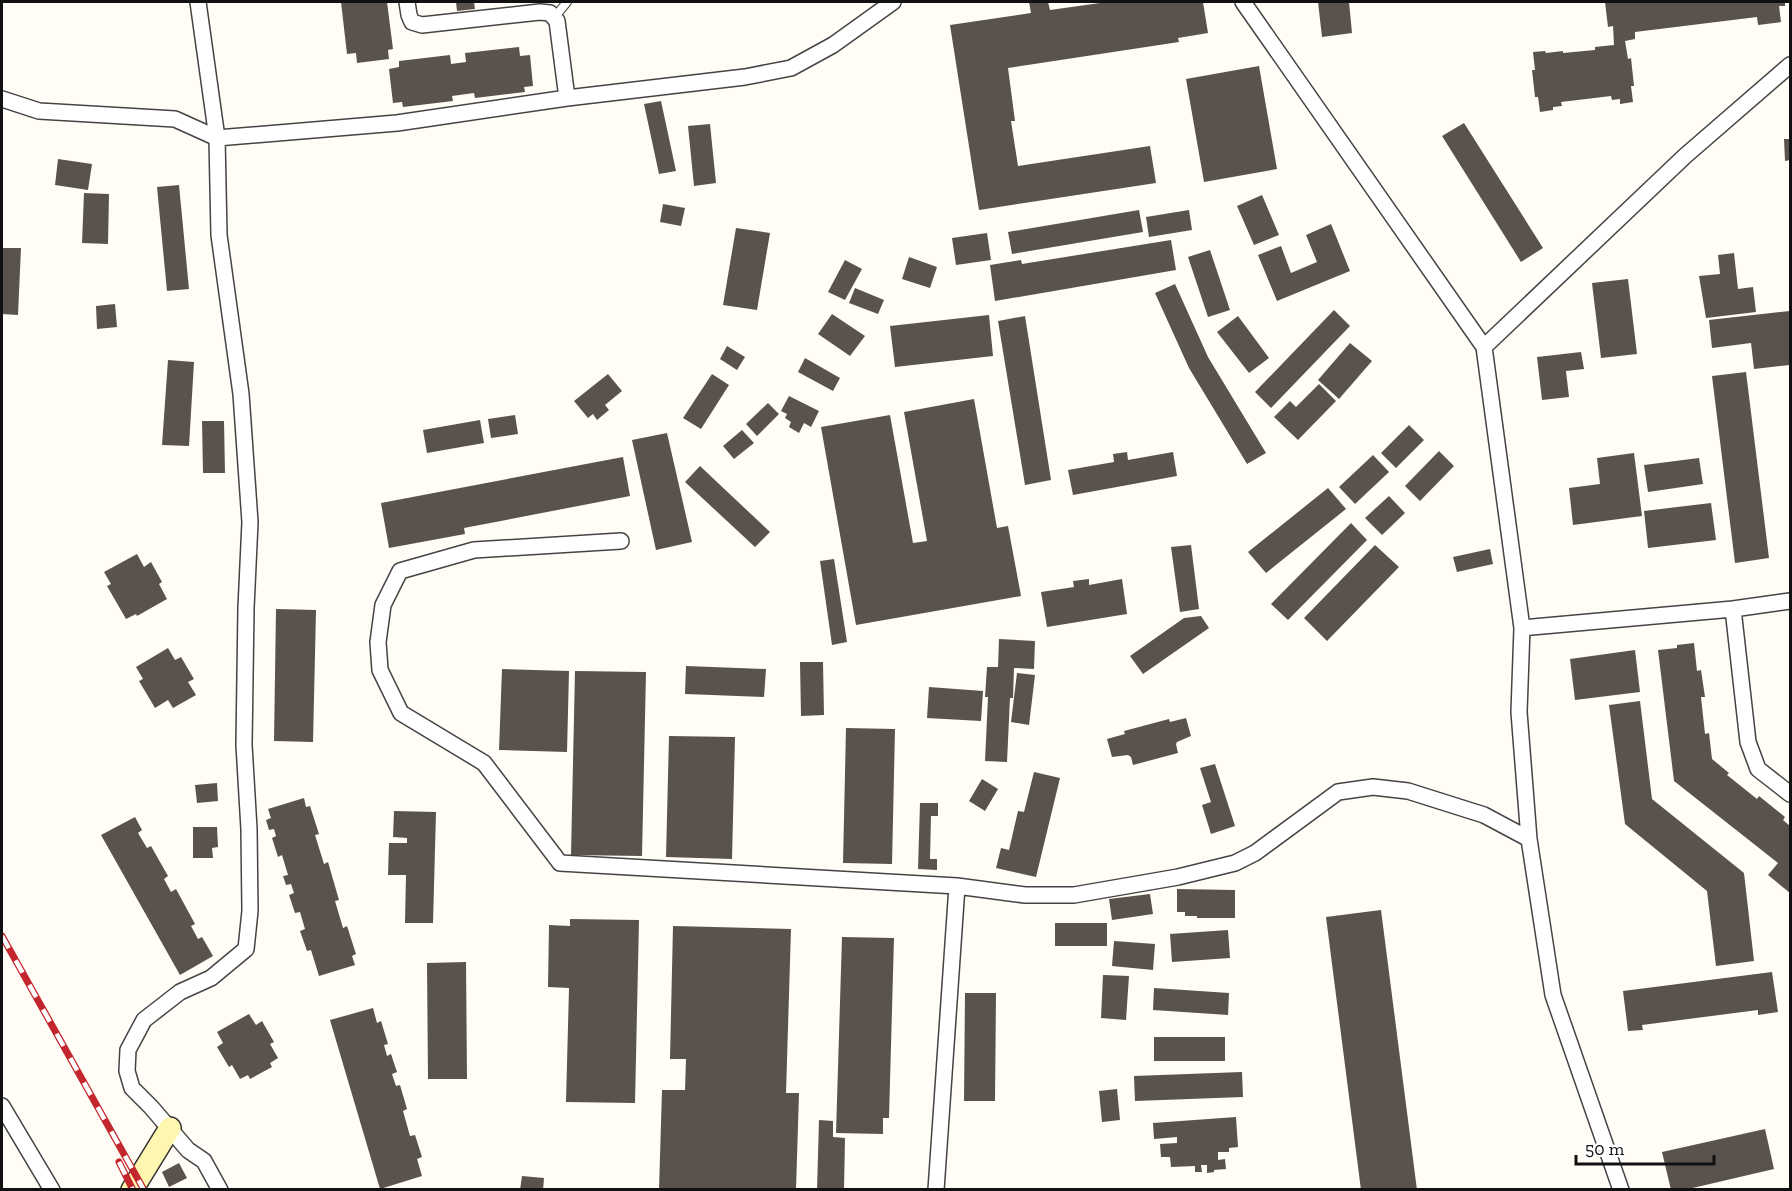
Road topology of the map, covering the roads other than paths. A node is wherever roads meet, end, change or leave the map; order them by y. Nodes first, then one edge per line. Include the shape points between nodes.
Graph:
1 (198, 2) edge
2 (407, 2) edge
3 (567, 2) edge
4 (893, 2) edge
5 (1243, 2) edge
6 (554, 18) junction
7 (1791, 65) edge
8 (567, 98) junction
9 (2, 99) edge
10 (217, 138) junction
11 (1484, 347) junction
12 (621, 541) dead end
13 (1791, 601) edge
14 (1733, 609) junction
15 (1522, 628) junction
16 (1791, 794) edge
17 (1529, 839) junction
18 (957, 886) junction
19 (2, 1106) edge
20 (7, 1126) edge
21 (170, 1128) junction
22 (52, 1190) edge
23 (132, 1190) edge
24 (220, 1190) edge
25 (936, 1190) edge
26 (1621, 1190) edge

1 - 10 street
2 - 6 street via 412,22 422,25 540,12 550,13
3 - 6 lane
4 - 8 street via 791,69 745,78
5 - 11 street
6 - 8 street
7 - 11 street via 1685,156
8 - 10 street via 397,123
9 - 10 street via 39,111 175,119
10 - 21 street via 219,235 241,394 250,522 244,745 250,911 246,950 211,978 180,992 144,1020 128,1050 127,1071 132,1088
11 - 15 street
12 - 18 street via 474,550 400,571 383,605 378,642 380,670 401,713 484,763 560,863
13 - 14 street
14 - 15 street
14 - 16 street via 1748,742 1758,769
15 - 17 street via 1519,712
17 - 18 street via 1484,815 1408,791 1372,787 1338,792 1255,853 1235,863 1178,878 1074,895 1025,895
17 - 26 street via 1553,994
18 - 25 street
19 - 20 street
20 - 22 street
21 - 23 street
21 - 24 street via 188,1150 204,1161

